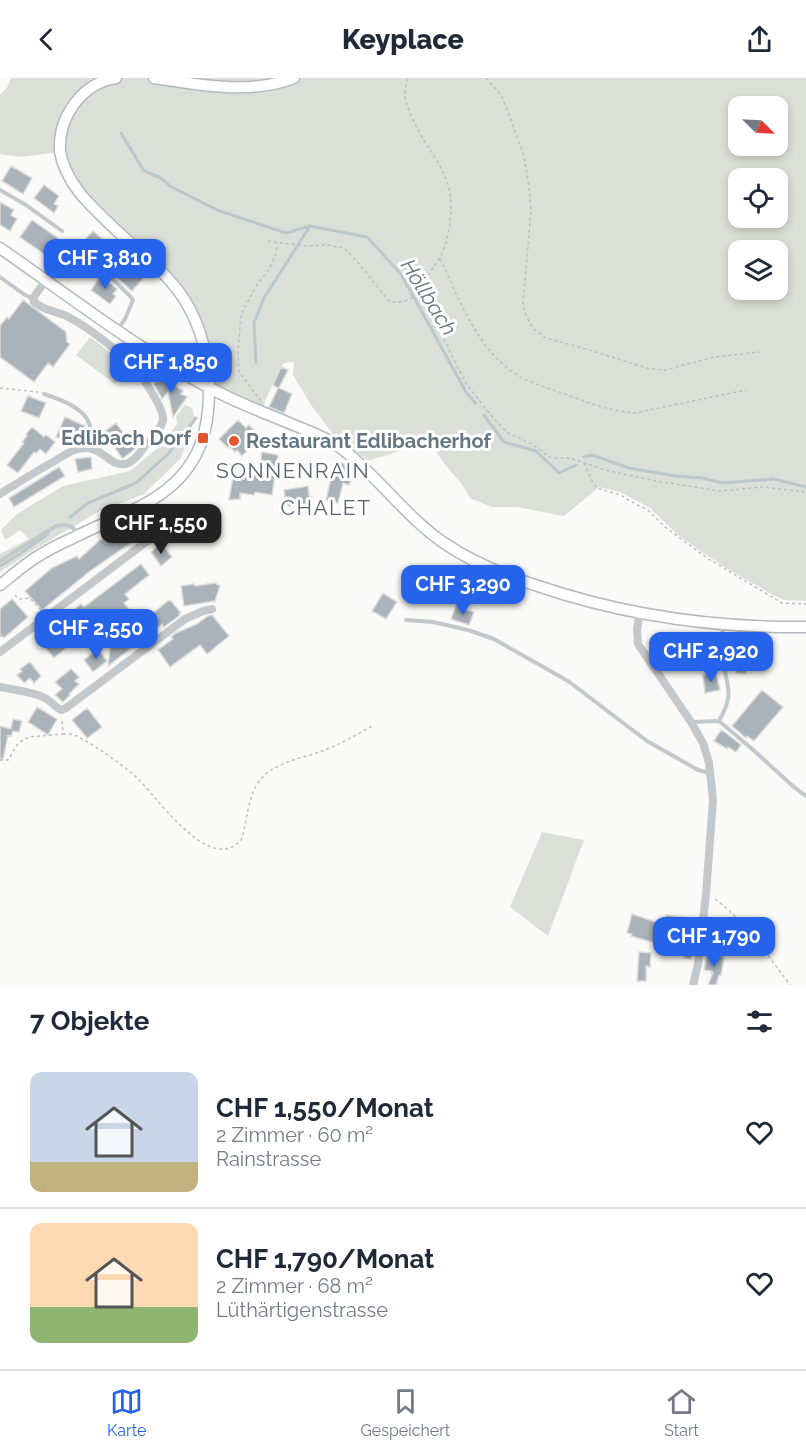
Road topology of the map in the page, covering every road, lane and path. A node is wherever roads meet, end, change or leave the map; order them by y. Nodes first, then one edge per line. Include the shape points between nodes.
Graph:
1 (116, 78) edge
2 (154, 78) edge
3 (294, 78) edge
4 (407, 78) edge
5 (486, 78) edge
6 (0, 190) edge
7 (62, 231) dead end
8 (268, 241) dead end
9 (277, 242) junction
10 (0, 248) edge
11 (440, 258) junction
12 (97, 264) dead end
13 (0, 277) edge
14 (46, 279) junction
15 (422, 284) junction
16 (33, 298) junction
17 (117, 330) junction
18 (760, 352) dead end
19 (0, 387) edge
20 (209, 387) junction
21 (746, 390) dead end
22 (44, 394) joint
23 (263, 412) junction
24 (92, 448) junction
25 (584, 462) junction
26 (806, 492) edge
27 (0, 494) edge
28 (78, 535) junction
29 (154, 536) dead end
30 (0, 561) edge
31 (0, 585) edge
32 (15, 595) dead end
33 (806, 604) edge
34 (212, 609) dead end
35 (42, 611) dead end
36 (640, 613) junction
37 (406, 620) dead end
38 (722, 624) junction
39 (806, 627) edge
40 (0, 635) edge
41 (0, 640) edge
42 (0, 652) edge
43 (0, 687) edge
44 (61, 710) junction
45 (719, 721) junction
46 (691, 722) junction
47 (372, 726) dead end
48 (63, 734) junction
49 (0, 760) edge
50 (710, 774) junction
51 (806, 796) edge
52 (706, 894) junction
53 (693, 985) edge
54 (790, 985) edge

1 - 20 street via 82,95 70,109 62,130 60,152 79,192 184,299 202,343
2 - 3 street via 234,88 267,86
4 - 11 path via 405,98 449,188 447,238
5 - 18 path via 501,95 524,156 531,210 524,304 535,330 546,338 650,369 665,370 722,356
6 - 7 lane
8 - 9 path
9 - 15 path via 344,249 390,302 409,300
9 - 23 path via 270,268 242,314 238,351 239,372 264,404
10 - 14 street
11 - 15 path
11 - 21 path via 474,330 492,354 514,373 532,381 591,404 635,413
12 - 17 lane via 132,300
13 - 16 lane
14 - 16 street
14 - 17 street
15 - 25 path via 422,295 465,382 493,418 508,433 552,458
16 - 24 street via 45,310 77,321 130,361 161,410 161,426 129,463 116,463
17 - 20 street
19 - 22 path
20 - 23 street
20 - 28 street via 203,438 179,479 150,502
22 - 24 lane via 84,415 90,424
23 - 36 street via 337,445 423,526 466,557 550,591
24 - 27 street via 76,449
25 - 26 path via 656,481 720,491 762,487
25 - 33 path via 597,488 621,495 648,510 716,564 782,603
28 - 30 lane via 67,525 56,526
28 - 31 street via 40,555
29 - 42 street
32 - 35 path via 19,599 30,598
34 - 44 street via 185,619
36 - 38 street
36 - 46 street via 638,644
37 - 50 lane via 433,622 494,639 568,681 647,741
38 - 39 street
38 - 45 lane via 730,696
40 - 41 path
43 - 44 street via 45,698
44 - 48 path
45 - 46 lane
45 - 51 lane
46 - 50 street via 703,743
47 - 48 path via 266,774 251,797 241,840 230,849 221,850 188,832 136,777 110,757 76,736
48 - 49 path via 29,737 17,745 8,760
50 - 52 street via 713,800
52 - 53 street
52 - 54 path via 749,930

